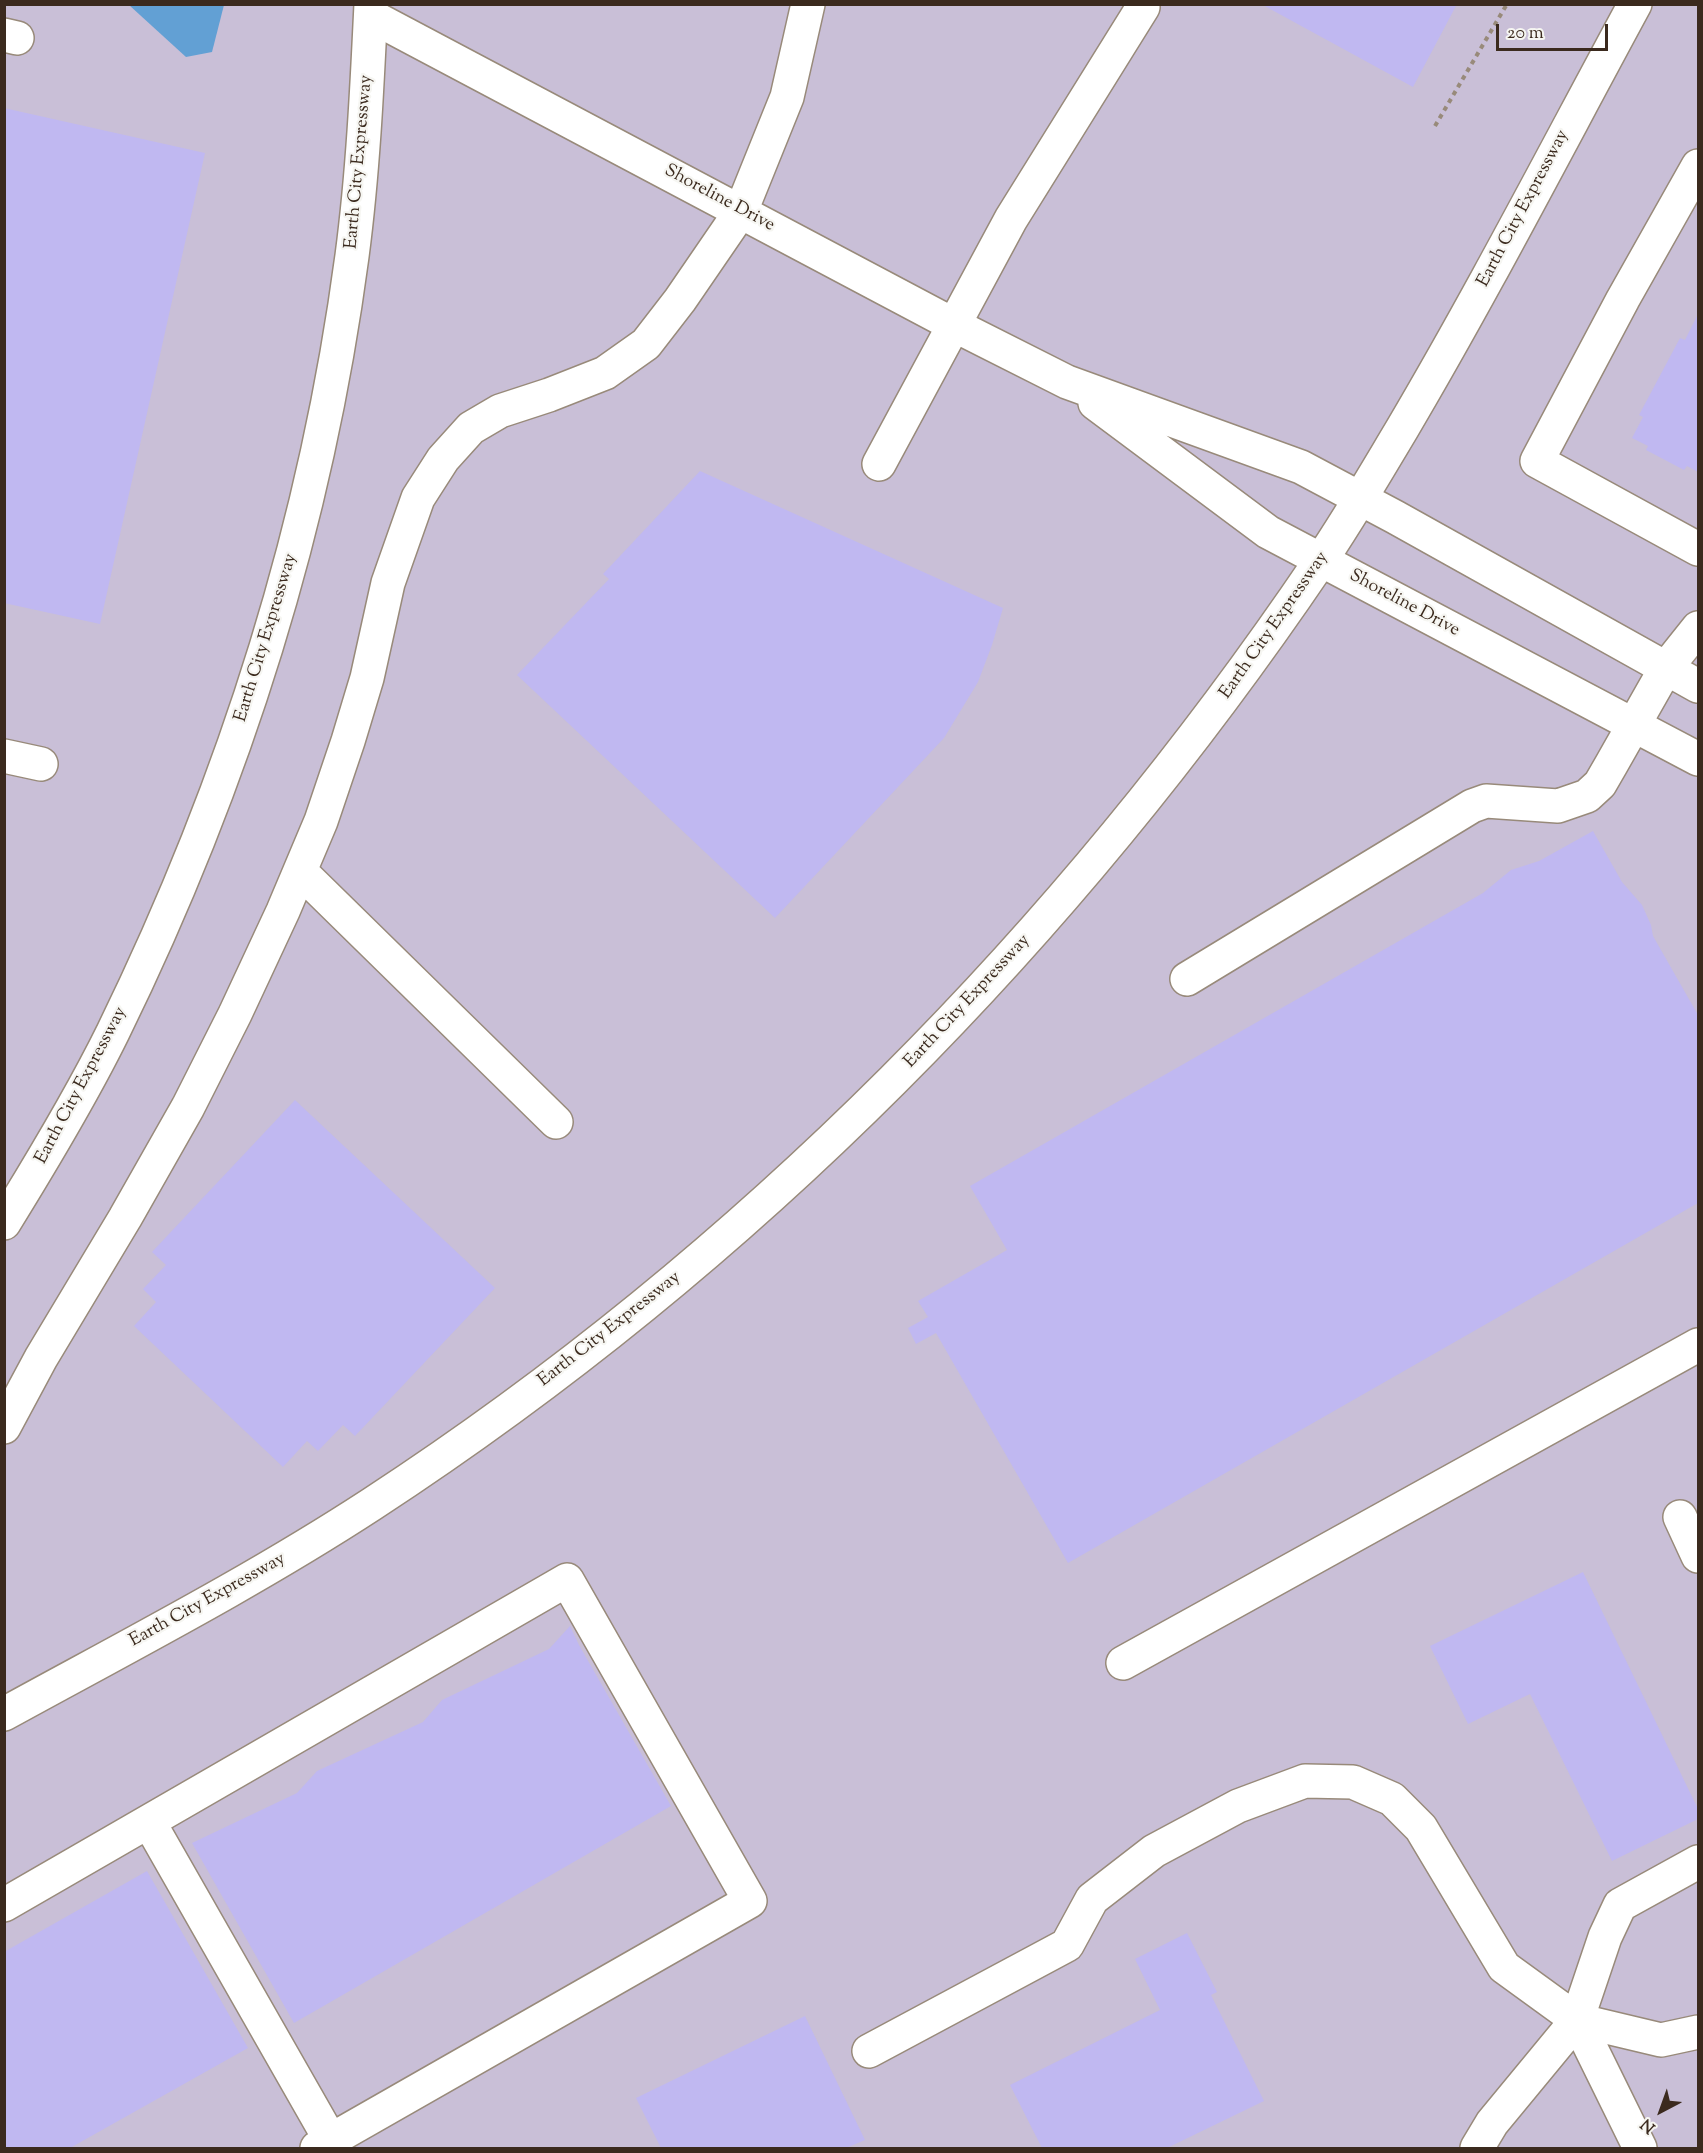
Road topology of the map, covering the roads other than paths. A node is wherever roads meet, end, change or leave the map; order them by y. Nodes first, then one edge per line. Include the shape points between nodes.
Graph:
1 (808, 4) edge
2 (1635, 4) edge
3 (1143, 7) dead end
4 (371, 10) edge
5 (1698, 166) edge
6 (741, 211) junction
7 (954, 325) junction
8 (1067, 382) junction
9 (879, 464) dead end
10 (1360, 499) junction
11 (1698, 549) edge
12 (1321, 561) junction
13 (1698, 628) edge
14 (1666, 669) junction
15 (1698, 686) edge
16 (1634, 725) junction
17 (4, 756) edge
18 (1698, 759) edge
19 (41, 764) dead end
20 (300, 871) junction
21 (1187, 979) dead end
22 (556, 1122) dead end
23 (4, 1223) edge
24 (1698, 1345) edge
25 (4, 1427) edge
26 (1680, 1517) dead end
27 (1698, 1556) edge
28 (1123, 1663) dead end
29 (4, 1714) edge
30 (148, 1822) junction
31 (1698, 1862) edge
32 (4, 1905) edge
33 (1577, 2020) junction
34 (1698, 2031) edge
35 (870, 2051) dead end
36 (324, 2145) edge
37 (1477, 2148) edge
38 (1640, 2148) edge

1 - 6 main road via 787,97
2 - 10 main road, Earth City Expressway via 1441,363
3 - 7 main road via 1011,219
4 - 6 main road, Shoreline Drive
4 - 23 main road, Earth City Expressway via 366,120 352,256 330,391 302,524 265,656 170,911 112,1034 46,1156
5 - 11 main road via 1537,461
6 - 7 main road, Shoreline Drive
6 - 20 main road via 646,344 605,374 500,411 471,428 443,459 418,498 405,533 388,583 348,741
7 - 8 main road, Shoreline Drive
7 - 9 main road
8 - 10 main road, Shoreline Drive via 1301,466
8 - 12 main road, Shoreline Drive via 1268,532
10 - 12 main road, Earth City Expressway
10 - 14 main road, Shoreline Drive
12 - 16 main road, Shoreline Drive
12 - 29 main road, Earth City Expressway via 1230,690 1079,882 904,1072 701,1258 485,1427 372,1504 254,1577
13 - 14 main road
14 - 15 main road, Shoreline Drive
14 - 16 main road
16 - 18 main road, Shoreline Drive
16 - 21 main road via 1600,784 1587,796 1558,806 1486,801 1472,806
17 - 19 main road
20 - 22 main road
20 - 25 main road via 188,1107
24 - 28 main road
26 - 27 main road
30 - 32 main road
30 - 36 main road
30 - 36 main road via 567,1580 750,1901
31 - 33 main road via 1620,1905
33 - 34 main road via 1661,2040
33 - 35 main road via 1504,1967 1421,1828 1392,1799 1353,1782 1305,1781 1238,1806 1154,1851 1092,1899 1067,1946
33 - 37 main road via 1492,2123
33 - 38 main road

